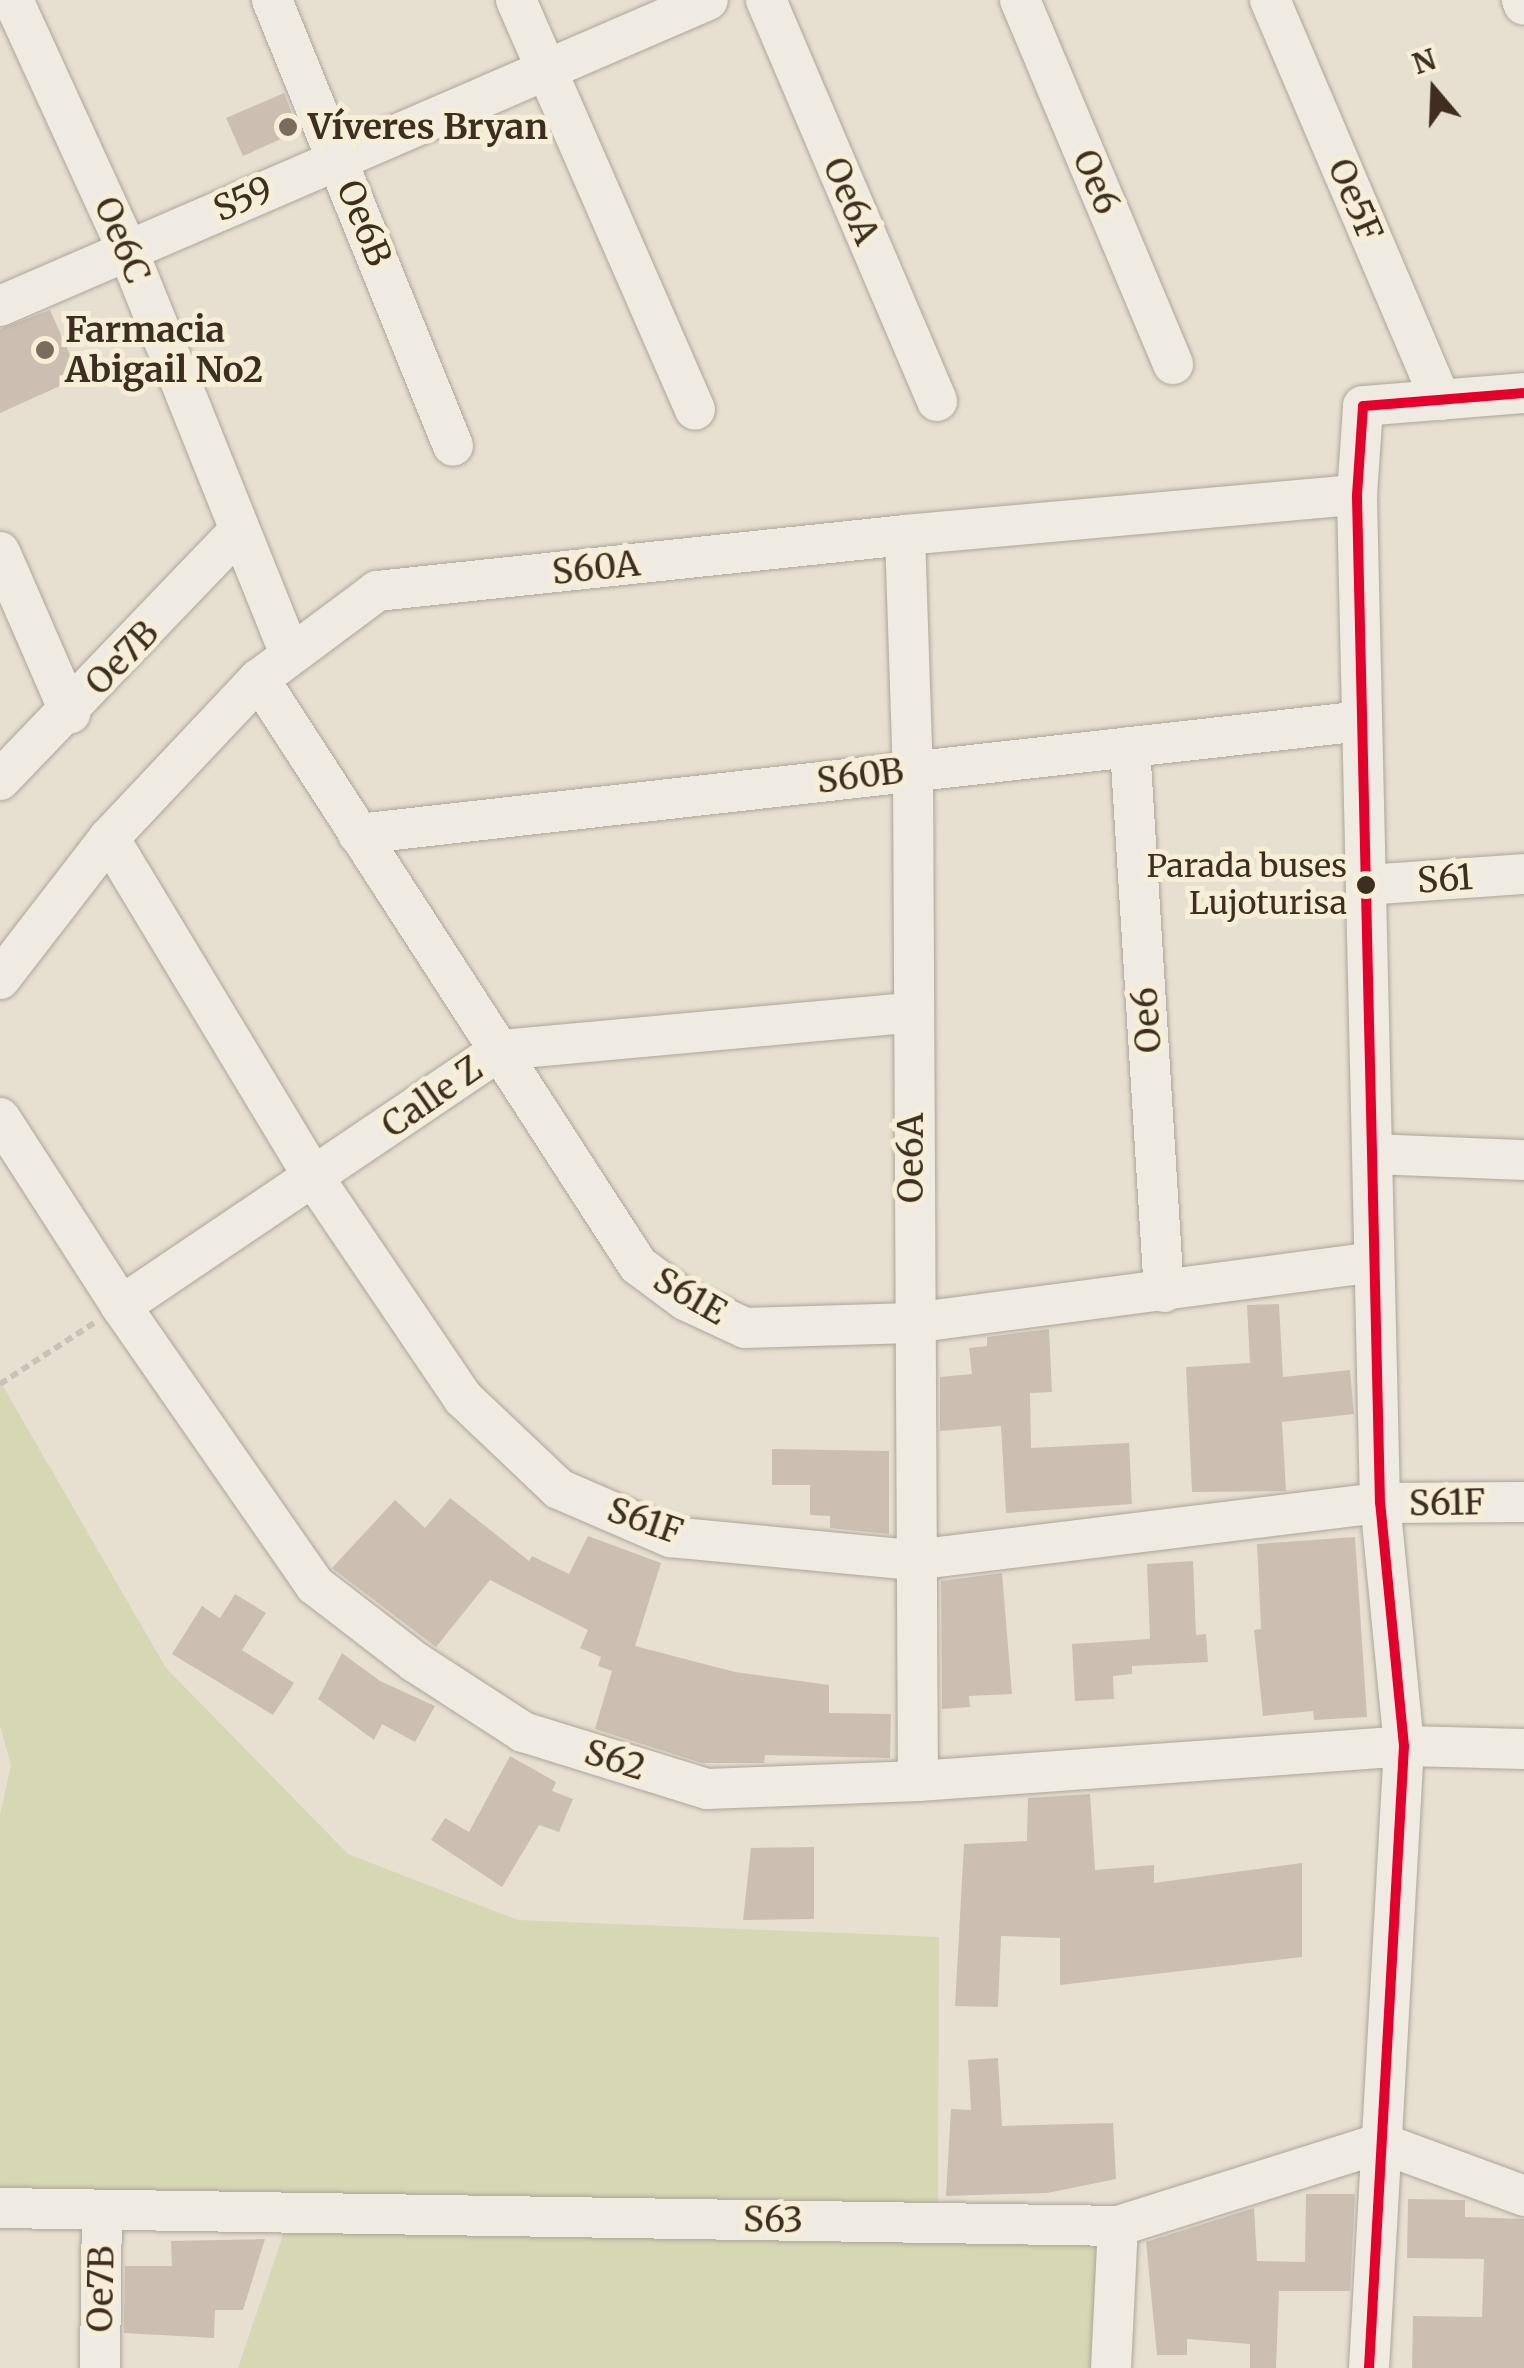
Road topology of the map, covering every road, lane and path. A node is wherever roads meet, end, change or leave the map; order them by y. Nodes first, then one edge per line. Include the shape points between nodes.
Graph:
1 (13, 0) edge
2 (272, 0) edge
3 (516, 0) edge
4 (708, 0) edge
5 (766, 0) edge
6 (1020, 0) edge
7 (1270, 0) edge
8 (546, 69) junction
9 (338, 157) junction
10 (128, 251) junction
11 (0, 306) edge
12 (1173, 364) dead end
13 (1524, 393) edge
14 (1441, 400) junction
15 (936, 402) dead end
16 (695, 410) dead end
17 (453, 446) dead end
18 (1357, 495) junction
19 (239, 531) junction
20 (904, 534) junction
21 (0, 552) edge
22 (289, 651) junction
23 (259, 680) junction
24 (70, 713) junction
25 (1362, 721) junction
26 (1130, 747) junction
27 (913, 770) junction
28 (0, 780) edge
29 (358, 834) junction
30 (108, 838) junction
31 (1524, 874) edge
32 (1366, 885) junction
33 (0, 979) edge
34 (910, 1013) junction
35 (500, 1050) junction
36 (0, 1118) edge
37 (1374, 1154) junction
38 (1524, 1160) edge
39 (314, 1178) junction
40 (1374, 1262) junction
41 (1164, 1292) junction
42 (120, 1306) junction
43 (912, 1323) junction
44 (0, 1384) edge
45 (1524, 1502) edge
46 (1380, 1504) junction
47 (914, 1560) junction
48 (1404, 1746) junction
49 (1524, 1749) edge
50 (918, 1781) junction
51 (1380, 2143) junction
52 (1524, 2196) edge
53 (0, 2208) edge
54 (102, 2210) junction
55 (1118, 2226) junction
56 (100, 2368) edge
57 (1111, 2368) edge
58 (1370, 2368) edge

1 - 10 street, Oe6C
2 - 9 street, Oe6B
3 - 8 street
4 - 8 street, S59
5 - 15 street, Oe6A
6 - 12 street, Oe6
7 - 14 street, Oe5F
8 - 9 street, S59
8 - 16 street
9 - 10 street, S59
9 - 17 street, Oe6B
10 - 11 street, S59
10 - 19 street, Oe6C
13 - 14 street
14 - 18 street via 1363,406
18 - 20 street, S60A
18 - 25 street
19 - 22 street, Oe6C
19 - 24 street, Oe7B
20 - 22 street, S60A via 377,592
20 - 27 street, Oe6A
21 - 24 street
22 - 23 street, S60A
23 - 29 street, S61E
23 - 30 street, S60A
24 - 28 street, Oe7B
25 - 26 street, S60B
25 - 32 street
26 - 27 street, S60B
26 - 41 street, Oe6
27 - 29 street, S60B
27 - 34 street, Oe6A
29 - 35 street, S61E
30 - 33 street, S60A
30 - 39 street, S61F
31 - 32 street, S61
32 - 37 street
34 - 35 street, Calle Z
34 - 43 street, Oe6A
35 - 39 street, Calle Z
35 - 43 street, S61E via 638,1265 684,1300 745,1328
36 - 42 street, S62
37 - 38 street
37 - 40 street
39 - 42 street, Calle Z
39 - 47 street, S61F via 464,1398 560,1489 670,1537
40 - 41 street, S61E
40 - 46 street
41 - 43 street, S61E
42 - 44 path
42 - 50 street, S62 via 315,1585 415,1662 523,1732 708,1789
43 - 47 street, Oe6A
45 - 46 street, S61F
46 - 47 street, S61F
46 - 48 street
47 - 50 street, Oe6A
48 - 49 street, S62
48 - 50 street, S62
48 - 51 street
51 - 52 street
51 - 55 street, S63
51 - 58 street
53 - 54 street, S63
54 - 55 street, S63
54 - 56 street, Oe7B
55 - 57 street

